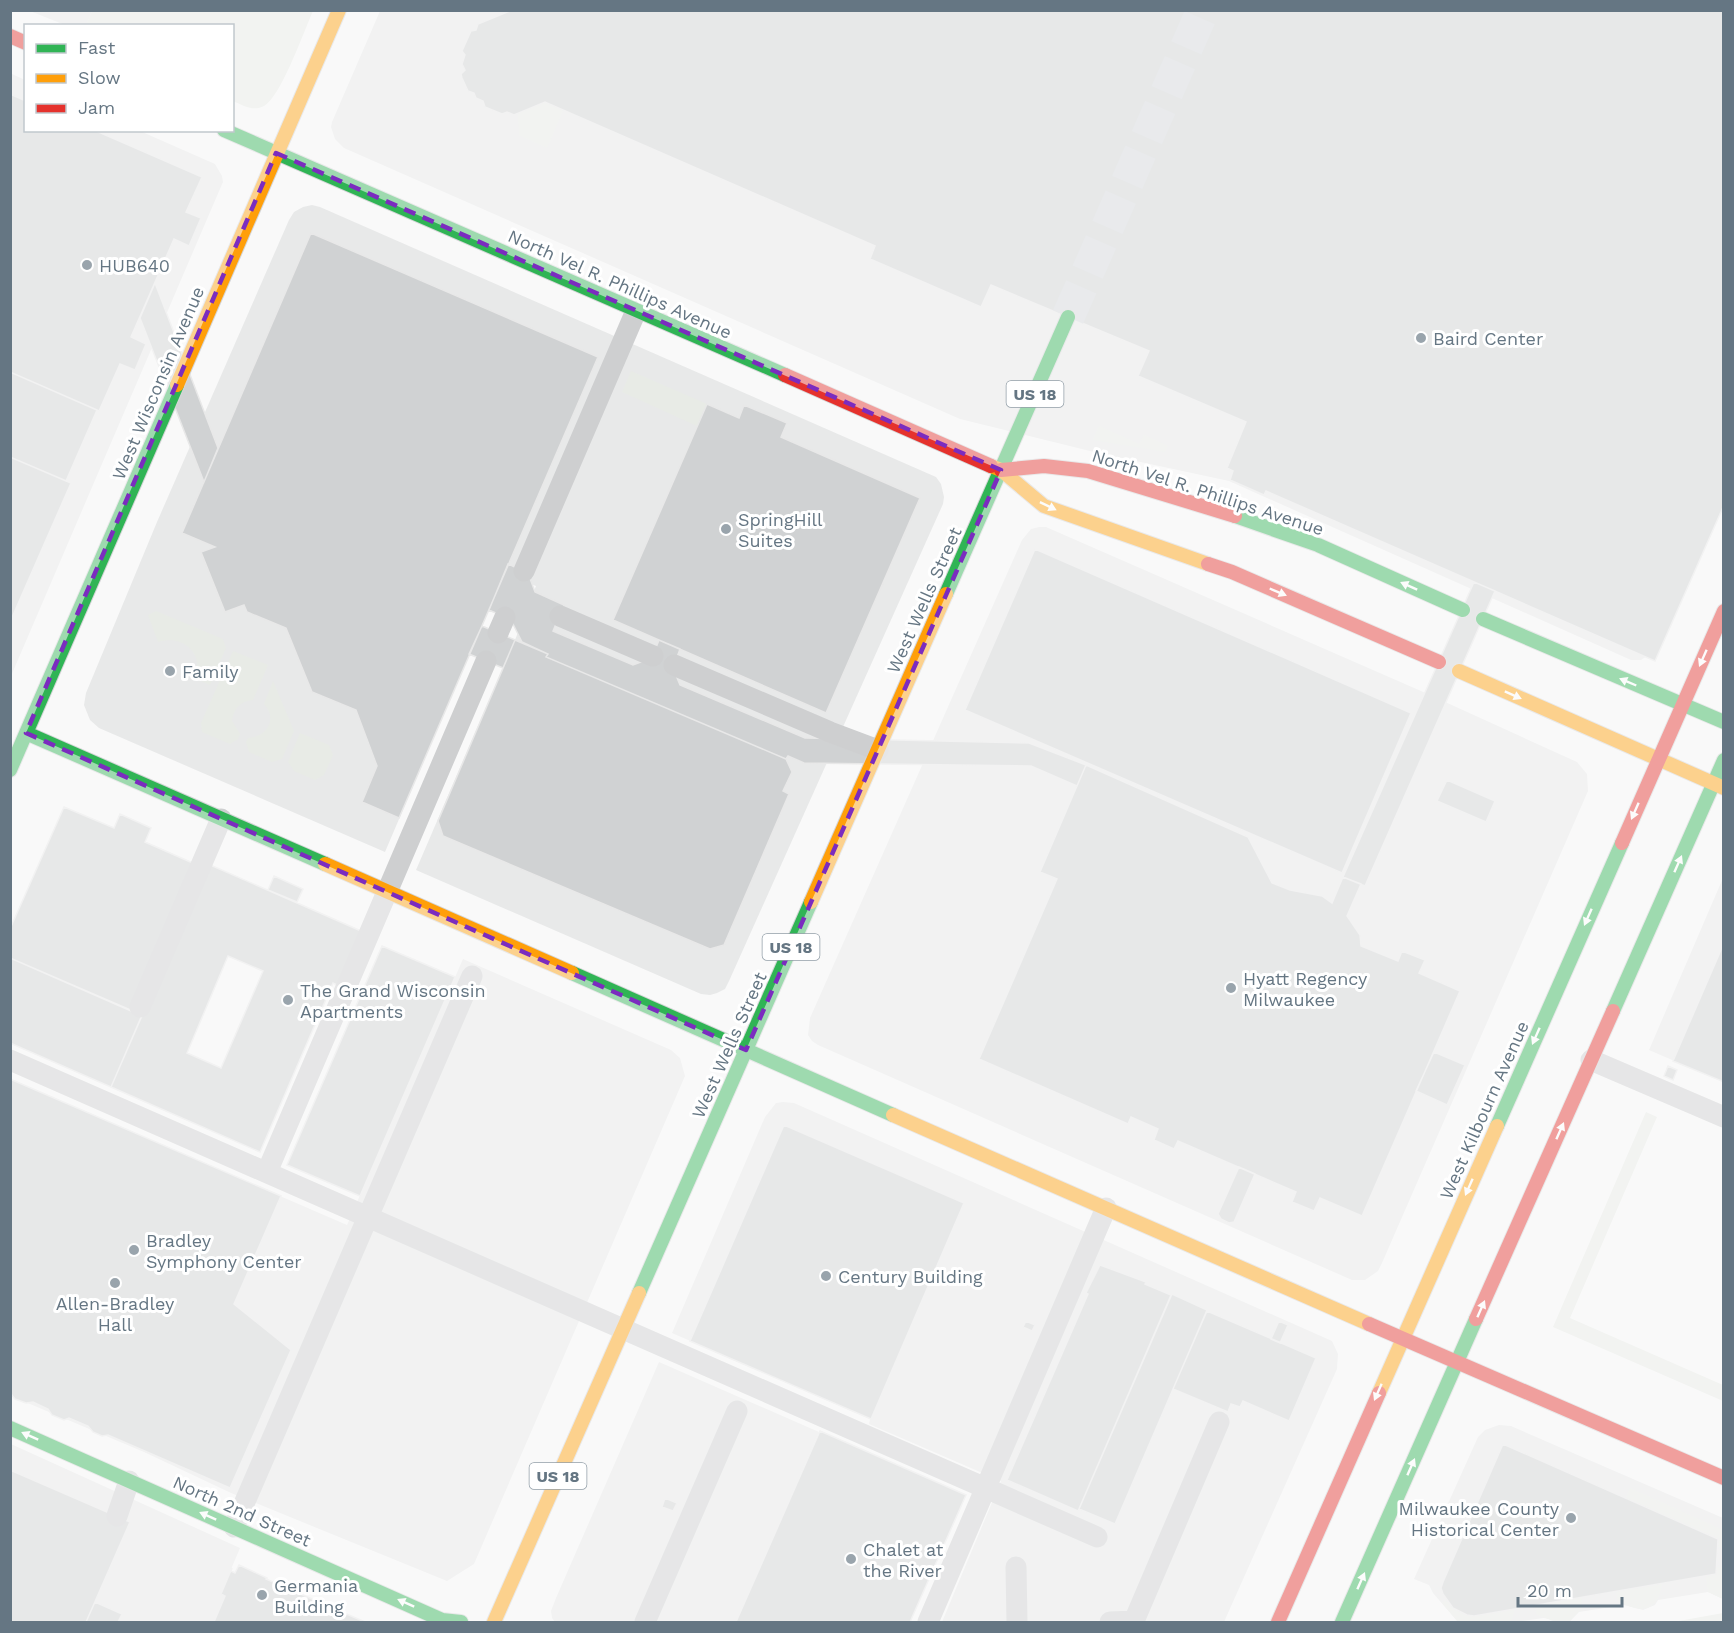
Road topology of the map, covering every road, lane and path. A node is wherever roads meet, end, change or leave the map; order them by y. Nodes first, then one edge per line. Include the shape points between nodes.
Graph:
1 (339, 10) edge
2 (10, 36) edge
3 (24, 42) edge
4 (229, 132) edge
5 (276, 153) junction
6 (636, 310) junction
7 (1068, 317) tunnel mouth
8 (1002, 470) junction
9 (524, 571) dead end
10 (1462, 610) dead end
11 (1724, 611) edge
12 (560, 616) dead end
13 (1482, 619) dead end
14 (653, 656) dead end
15 (486, 661) dead end
16 (1439, 663) dead end
17 (674, 665) dead end
18 (1459, 671) dead end
19 (1682, 705) junction
20 (1724, 722) edge
21 (26, 733) junction
22 (878, 750) junction
23 (1659, 759) junction
24 (1724, 760) edge
25 (10, 770) edge
26 (1718, 786) edge
27 (221, 819) junction
28 (388, 892) junction
29 (472, 976) dead end
30 (140, 1007) dead end
31 (746, 1050) junction
32 (10, 1060) edge
33 (1591, 1060) junction
34 (1724, 1117) edge
35 (267, 1172) junction
36 (1106, 1208) junction
37 (367, 1217) junction
38 (623, 1329) junction
39 (1402, 1338) junction
40 (1457, 1363) junction
41 (737, 1411) dead end
42 (1219, 1422) dead end
43 (10, 1428) edge
44 (1724, 1478) edge
45 (129, 1480) junction
46 (986, 1488) junction
47 (117, 1516) dead end
48 (234, 1527) junction
49 (1097, 1537) dead end
50 (1016, 1567) dead end
51 (460, 1623) edge
52 (494, 1623) edge
53 (645, 1623) edge
54 (928, 1623) edge
55 (1017, 1623) edge
56 (1110, 1623) edge
57 (1278, 1623) edge
58 (1342, 1623) edge

1 - 5 street, West Wisconsin Avenue
2 - 3 street
4 - 5 street, North Vel R. Phillips Avenue
5 - 6 street, North Vel R. Phillips Avenue
5 - 21 street, West Wisconsin Avenue
6 - 8 street, North Vel R. Phillips Avenue
6 - 9 lane
7 - 8 street, West Wells Street / US 18
10 -> 8 street, North Vel R. Phillips Avenue via 1318,545 1088,471 1030,465
8 -> 16 street, North Vel R. Phillips Avenue via 1044,506 1232,572
8 - 22 street, West Wells Street / US 18
11 -> 19 street, West Kilbourn Avenue
12 - 14 lane
19 -> 13 street
15 - 28 lane
17 - 22 lane
18 -> 23 street
19 - 20 street
19 - 23 street, West Kilbourn Avenue
21 - 25 street, West Wisconsin Avenue
21 - 27 street
22 - 31 street, West Wells Street / US 18
23 - 26 street
23 -> 39 street, West Kilbourn Avenue
24 - 26 street
33 -> 26 street
27 - 28 street
27 - 30 lane
28 - 31 street
28 - 35 lane
29 - 37 lane
31 - 36 street
31 - 38 street, West Wells Street / US 18
32 - 35 lane
33 - 34 lane
40 -> 33 street
35 - 37 lane
36 - 39 street
36 - 46 lane
37 - 38 lane
37 - 48 lane
38 - 46 lane
38 - 52 street, West Wells Street / US 18
39 - 40 street
39 -> 57 street, West Kilbourn Avenue
40 - 44 street
58 -> 40 street
41 - 53 lane
42 - 56 lane via 1134,1621
45 -> 43 street, North 2nd Street
45 - 47 lane
48 -> 45 street, North 2nd Street
46 - 49 lane
46 - 54 lane
51 -> 48 street, North 2nd Street via 442,1620
50 - 55 lane

